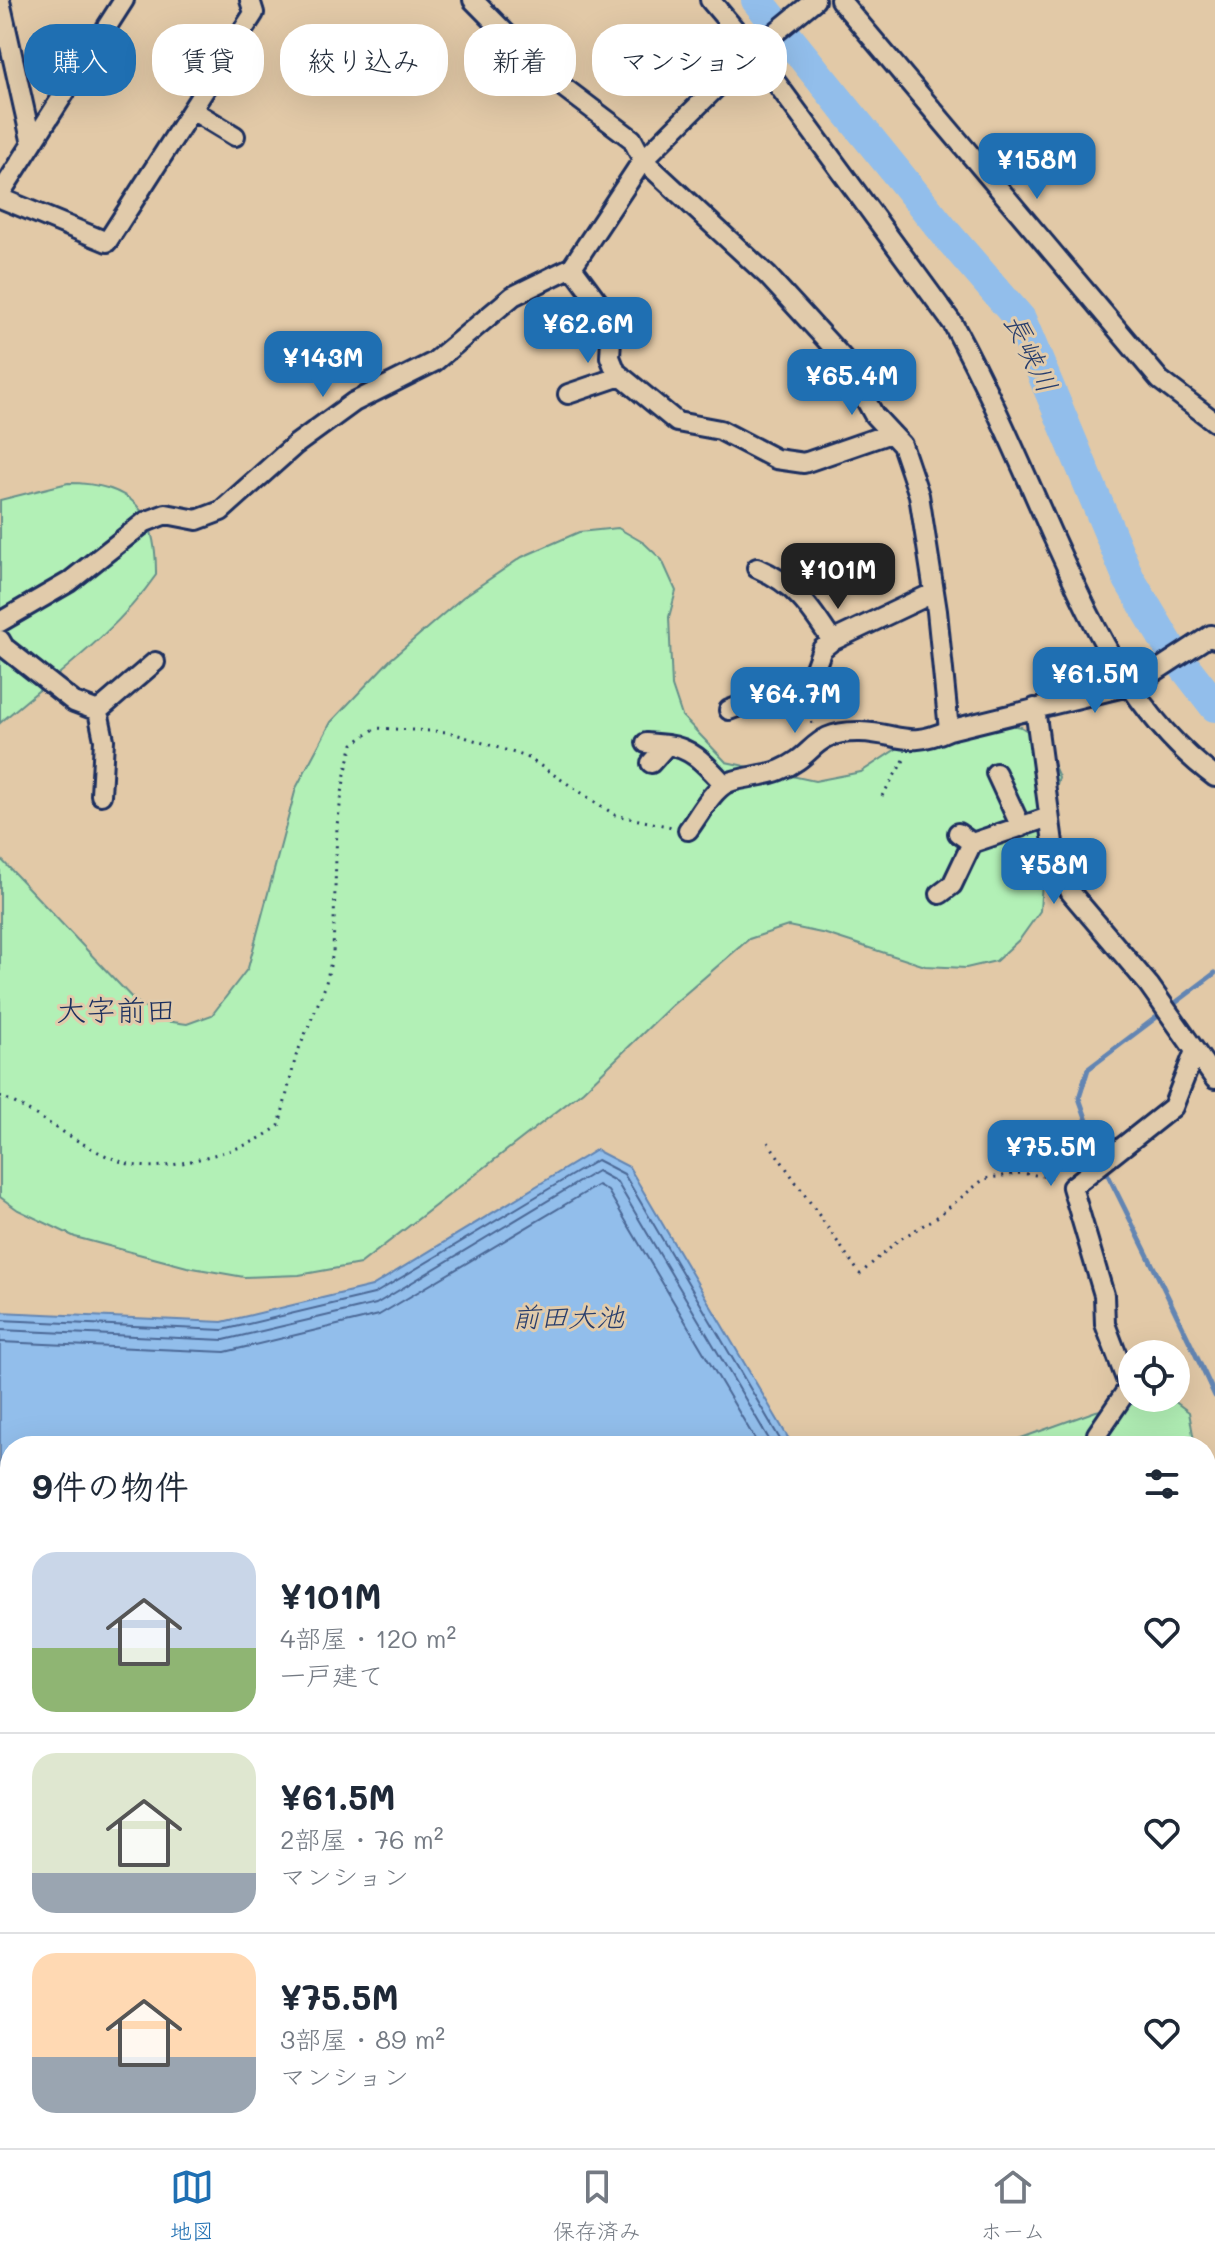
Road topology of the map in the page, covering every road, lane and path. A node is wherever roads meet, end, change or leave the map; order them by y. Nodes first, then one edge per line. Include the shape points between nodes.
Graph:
1 (124, 0) edge
2 (250, 0) edge
3 (473, 0) edge
4 (710, 0) edge
5 (815, 0) edge
6 (840, 0) edge
7 (5, 5) edge
8 (735, 24) edge
9 (786, 24) edge
10 (787, 88) edge
11 (708, 96) edge
12 (192, 110) junction
13 (235, 136) dead end
14 (32, 144) junction
15 (643, 160) junction
16 (0, 196) edge
17 (572, 267) junction
18 (621, 376) junction
19 (568, 394) dead end
20 (1215, 422) edge
21 (891, 433) junction
22 (757, 568) dead end
23 (933, 593) junction
24 (0, 622) edge
25 (1213, 637) edge
26 (0, 640) edge
27 (832, 641) junction
28 (155, 662) dead end
29 (811, 679) junction
30 (1135, 683) junction
31 (1035, 708) junction
32 (729, 710) dead end
33 (98, 711) junction
34 (949, 730) junction
35 (817, 741) junction
36 (915, 742) junction
37 (646, 743) dead end
38 (667, 745) junction
39 (651, 763) dead end
40 (996, 773) dead end
41 (1215, 777) edge
42 (724, 784) junction
43 (101, 795) dead end
44 (882, 796) dead end
45 (1049, 817) junction
46 (1021, 827) junction
47 (688, 830) joint
48 (940, 894) dead end
49 (1195, 1051) junction
50 (1215, 1079) edge
51 (0, 1096) edge
52 (768, 1142) dead end
53 (1079, 1181) junction
54 (1097, 1436) edge

1 - 14 street
2 - 12 street via 254,13
3 - 15 street via 546,74 632,139
4 - 8 street
5 - 9 street
6 - 20 street via 1160,380
7 - 14 street
10 - 30 street via 953,324 1095,631
11 - 15 street
12 - 13 street
12 - 16 street via 107,242
14 - 16 street
15 - 17 street
15 - 21 street via 768,276 842,357 874,415
17 - 18 street via 612,321 610,357
17 - 24 street via 513,296 434,362 354,402 295,445 221,511 197,520 166,514 145,522 69,582
18 - 19 street
18 - 21 street via 677,422 720,430 776,459 804,463
21 - 23 street via 902,445 919,495
22 - 27 street via 782,579 808,604
23 - 27 street
23 - 34 street
25 - 30 street
26 - 33 street via 74,702
27 - 29 street via 822,649
28 - 33 street
29 - 32 street
29 - 35 path via 811,725
30 - 31 street
30 - 41 street via 1161,730
31 - 34 street
31 - 45 street
33 - 43 street via 104,740
34 - 36 street
35 - 36 street via 860,732
35 - 42 street via 803,757 779,770
36 - 44 path
37 - 38 street
38 - 39 street
38 - 42 street via 698,757
40 - 46 street
42 - 47 street
45 - 46 street
45 - 49 street via 1055,858 1071,893 1149,985
46 - 48 street via 965,838 952,885
47 - 51 path via 615,815 527,757 449,732 376,728 353,744 345,774 337,825 333,953 296,1056 279,1126 250,1147 173,1165 140,1166 115,1159
49 - 50 street
49 - 53 street via 1173,1107
52 - 53 path via 860,1274 984,1179 1021,1173
53 - 54 street via 1072,1187 1104,1295 1105,1324 1129,1387

